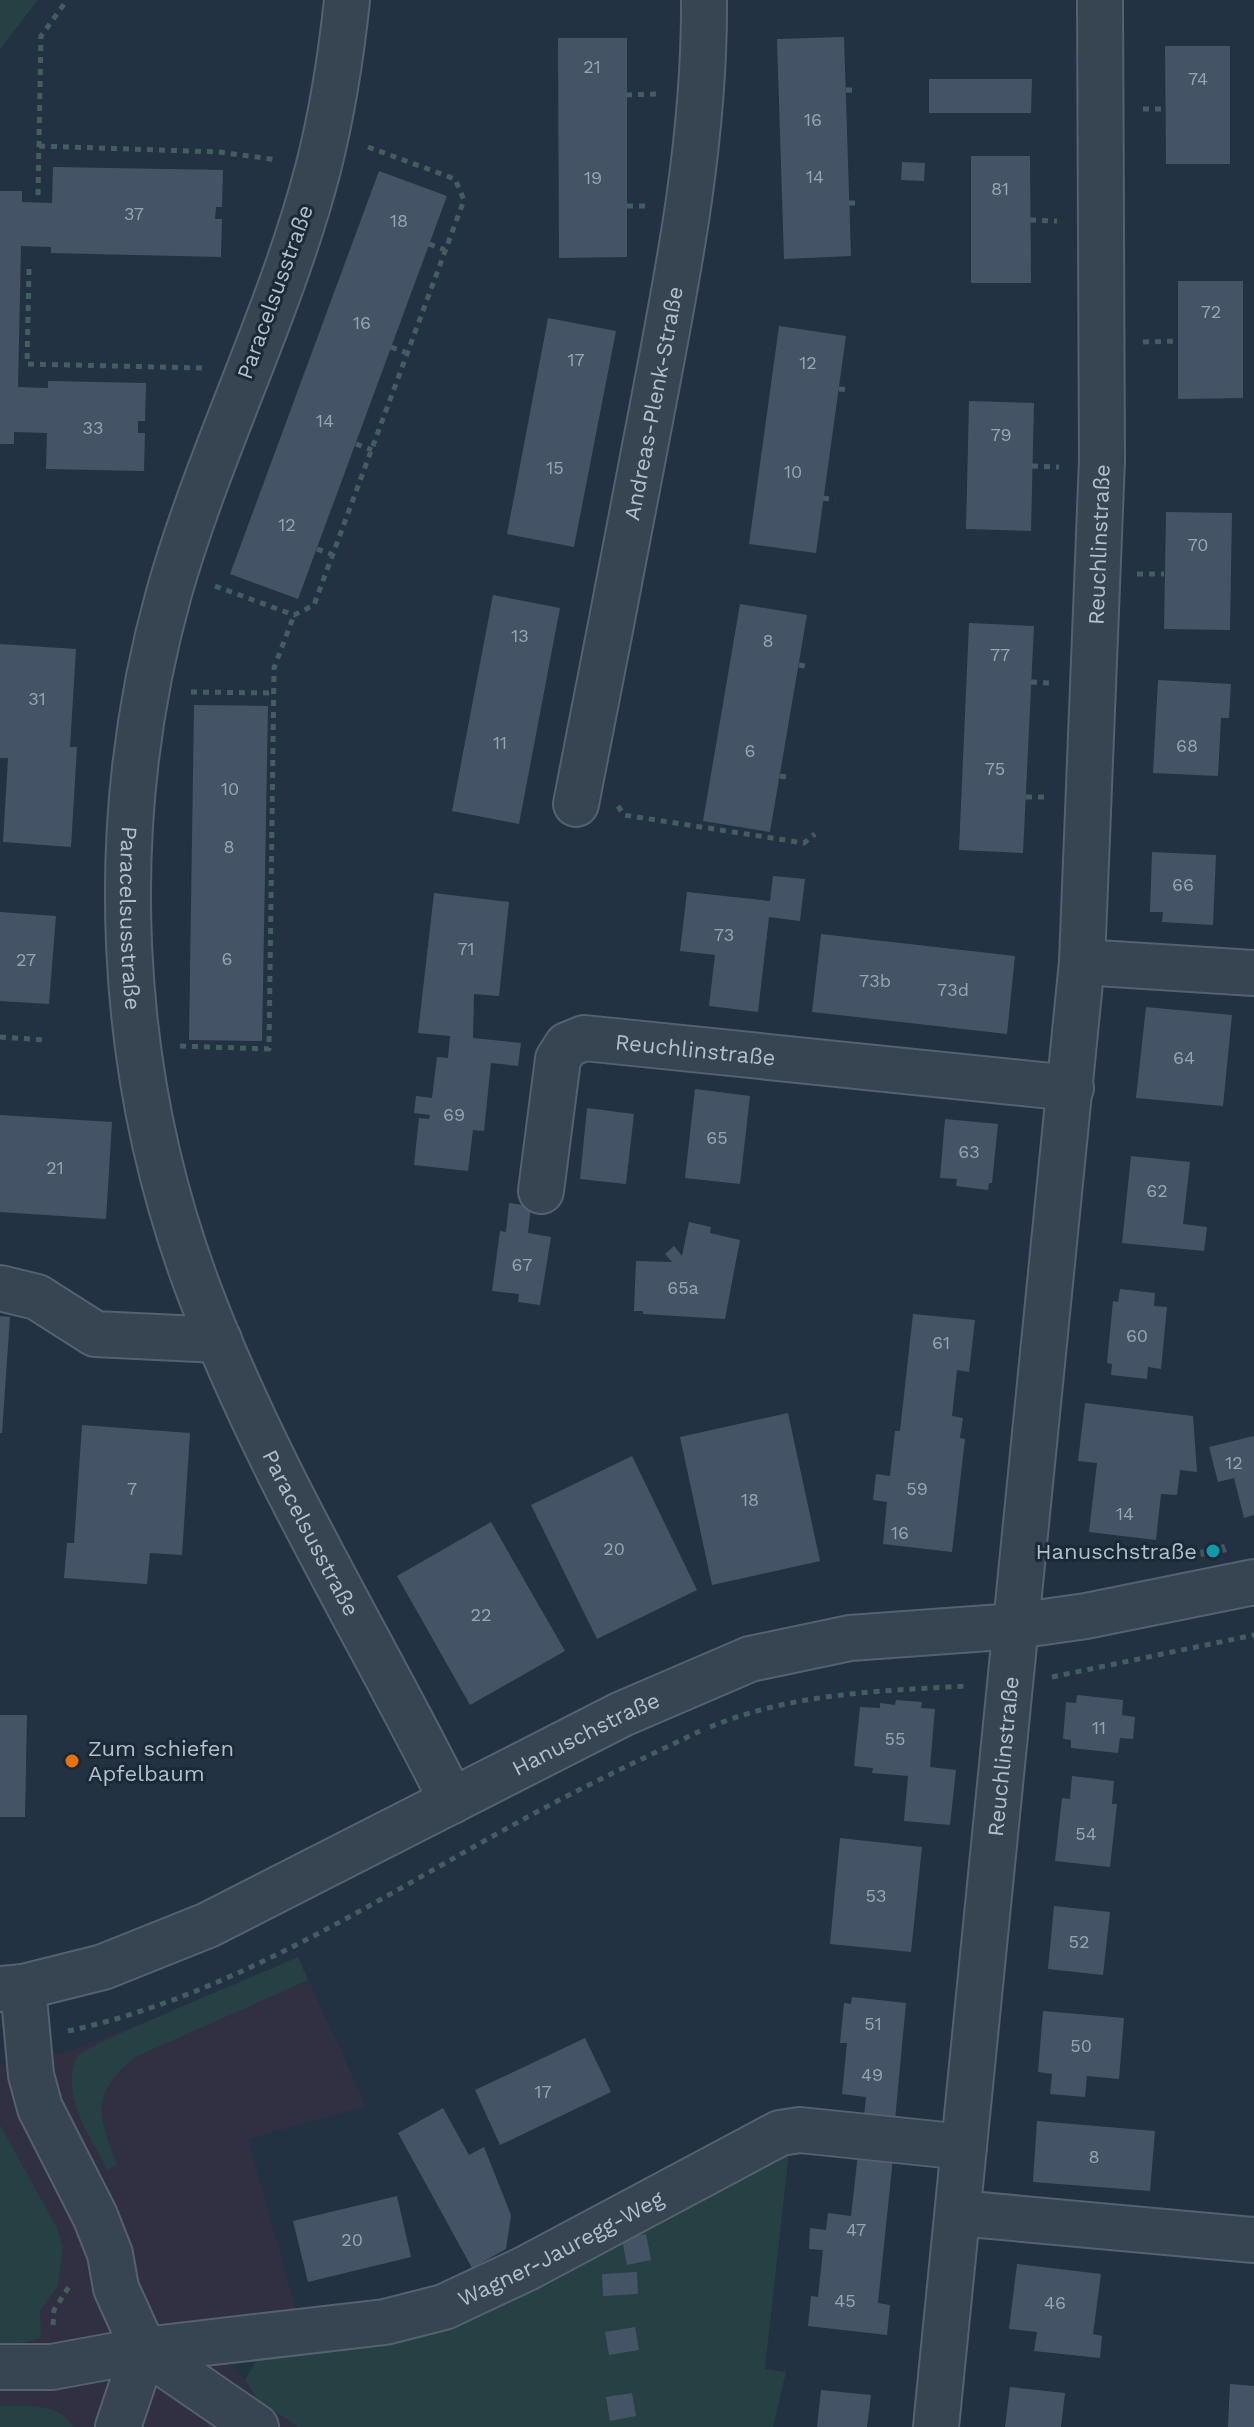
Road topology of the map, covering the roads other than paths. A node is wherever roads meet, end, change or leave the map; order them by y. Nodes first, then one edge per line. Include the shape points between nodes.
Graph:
1 (347, 0) edge
2 (704, 0) edge
3 (1100, 0) edge
4 (594, 800) road end
5 (1082, 962) junction
6 (1254, 973) edge
7 (1071, 1088) junction
8 (541, 1191) dead end
9 (0, 1288) edge
10 (219, 1340) junction
11 (1254, 1582) edge
12 (1016, 1626) junction
13 (452, 1801) junction
14 (11, 1988) edge
15 (964, 2147) junction
16 (958, 2213) junction
17 (1254, 2240) edge
18 (144, 2350) junction
19 (0, 2367) edge
20 (118, 2427) edge
21 (256, 2427) edge
22 (936, 2427) edge

1 - 10 street, Paracelsusstraße via 317,172 169,593 144,710 129,821 128,914 136,1028 157,1159
2 - 4 street, Andreas-Plenk-Straße via 702,85 690,198
3 - 5 street, Reuchlinstraße via 1102,460
5 - 6 street
5 - 7 street, Reuchlinstraße
7 - 8 street, Reuchlinstraße via 584,1038 567,1045 558,1059
7 - 12 street, Reuchlinstraße
9 - 10 street via 37,1297 95,1334
10 - 13 street, Paracelsusstraße via 247,1406
11 - 12 street, Hanuschstraße
12 - 13 street, Hanuschstraße via 850,1638 750,1659 622,1714
12 - 15 street, Reuchlinstraße
13 - 14 street, Hanuschstraße via 181,1936 103,1967
14 - 18 street via 40,2108 95,2216 116,2288
15 - 16 street, Reuchlinstraße
15 - 18 street, Wagner-Jauregg-Weg via 800,2130 780,2133 444,2307 385,2322
16 - 17 street
16 - 22 street, Reuchlinstraße
18 - 19 street, Wagner-Jauregg-Weg via 52,2367
18 - 20 street
18 - 21 street

